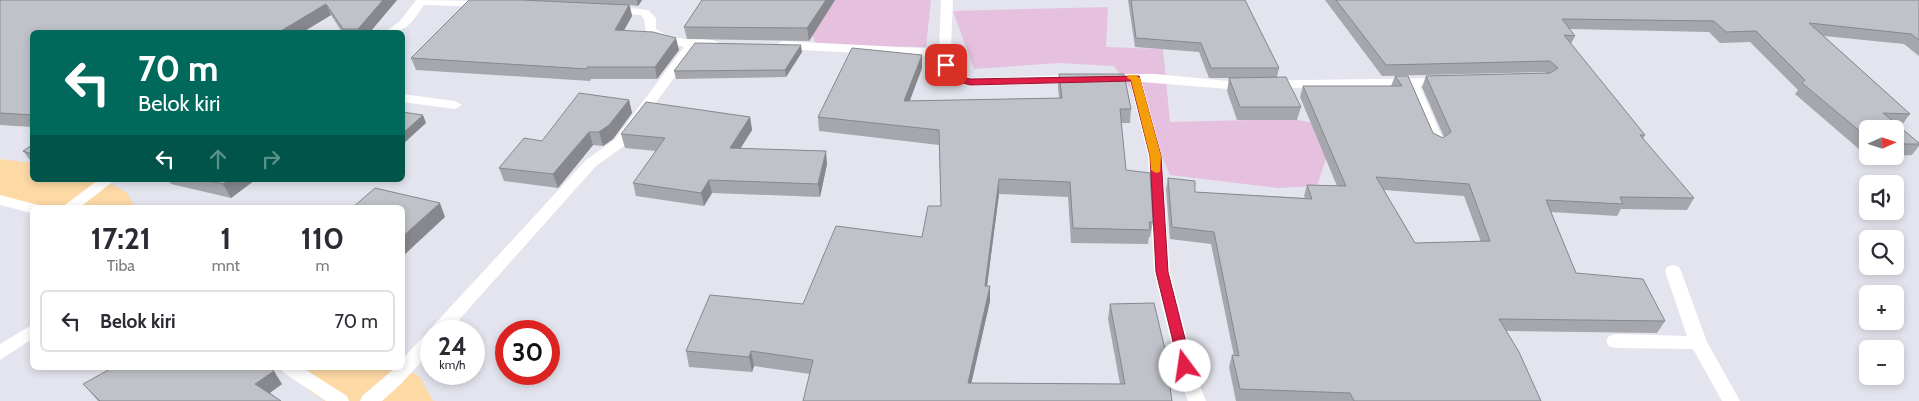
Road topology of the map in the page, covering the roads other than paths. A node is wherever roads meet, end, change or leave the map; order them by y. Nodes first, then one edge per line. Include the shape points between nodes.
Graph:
1 (422, 0) edge
2 (948, 0) edge
3 (500, 5) edge
4 (597, 10) edge
5 (394, 30) edge
6 (692, 44) junction
7 (728, 44) edge
8 (773, 45) edge
9 (944, 53) junction
10 (1135, 78) junction
11 (1460, 81) edge
12 (1412, 83) junction
13 (405, 98) edge
14 (455, 105) dead end
15 (1438, 144) edge
16 (105, 182) edge
17 (0, 200) edge
18 (73, 205) edge
19 (30, 207) edge
20 (1674, 271) dead end
21 (449, 320) edge
22 (30, 332) edge
23 (1615, 341) dead end
24 (1698, 343) junction
25 (420, 352) edge
26 (0, 353) edge
27 (405, 368) edge
28 (293, 370) edge
29 (403, 370) edge
30 (370, 400) edge
31 (340, 401) edge
32 (1197, 401) edge
33 (1732, 401) edge

1 - 3 street
1 - 5 street via 404,24
2 - 9 street
4 - 6 street via 644,12 650,18 650,30 661,38 682,45
6 - 7 street
6 - 21 street via 619,143 591,163
8 - 9 street
9 - 10 street via 953,77 970,82
10 - 12 street via 1228,85
10 - 32 street via 1156,156 1162,272
11 - 12 street
12 - 15 street
13 - 14 street
16 - 18 street
17 - 19 street
20 - 24 street
22 - 26 street
23 - 24 street
24 - 33 street
25 - 27 street
28 - 31 street
29 - 30 street

